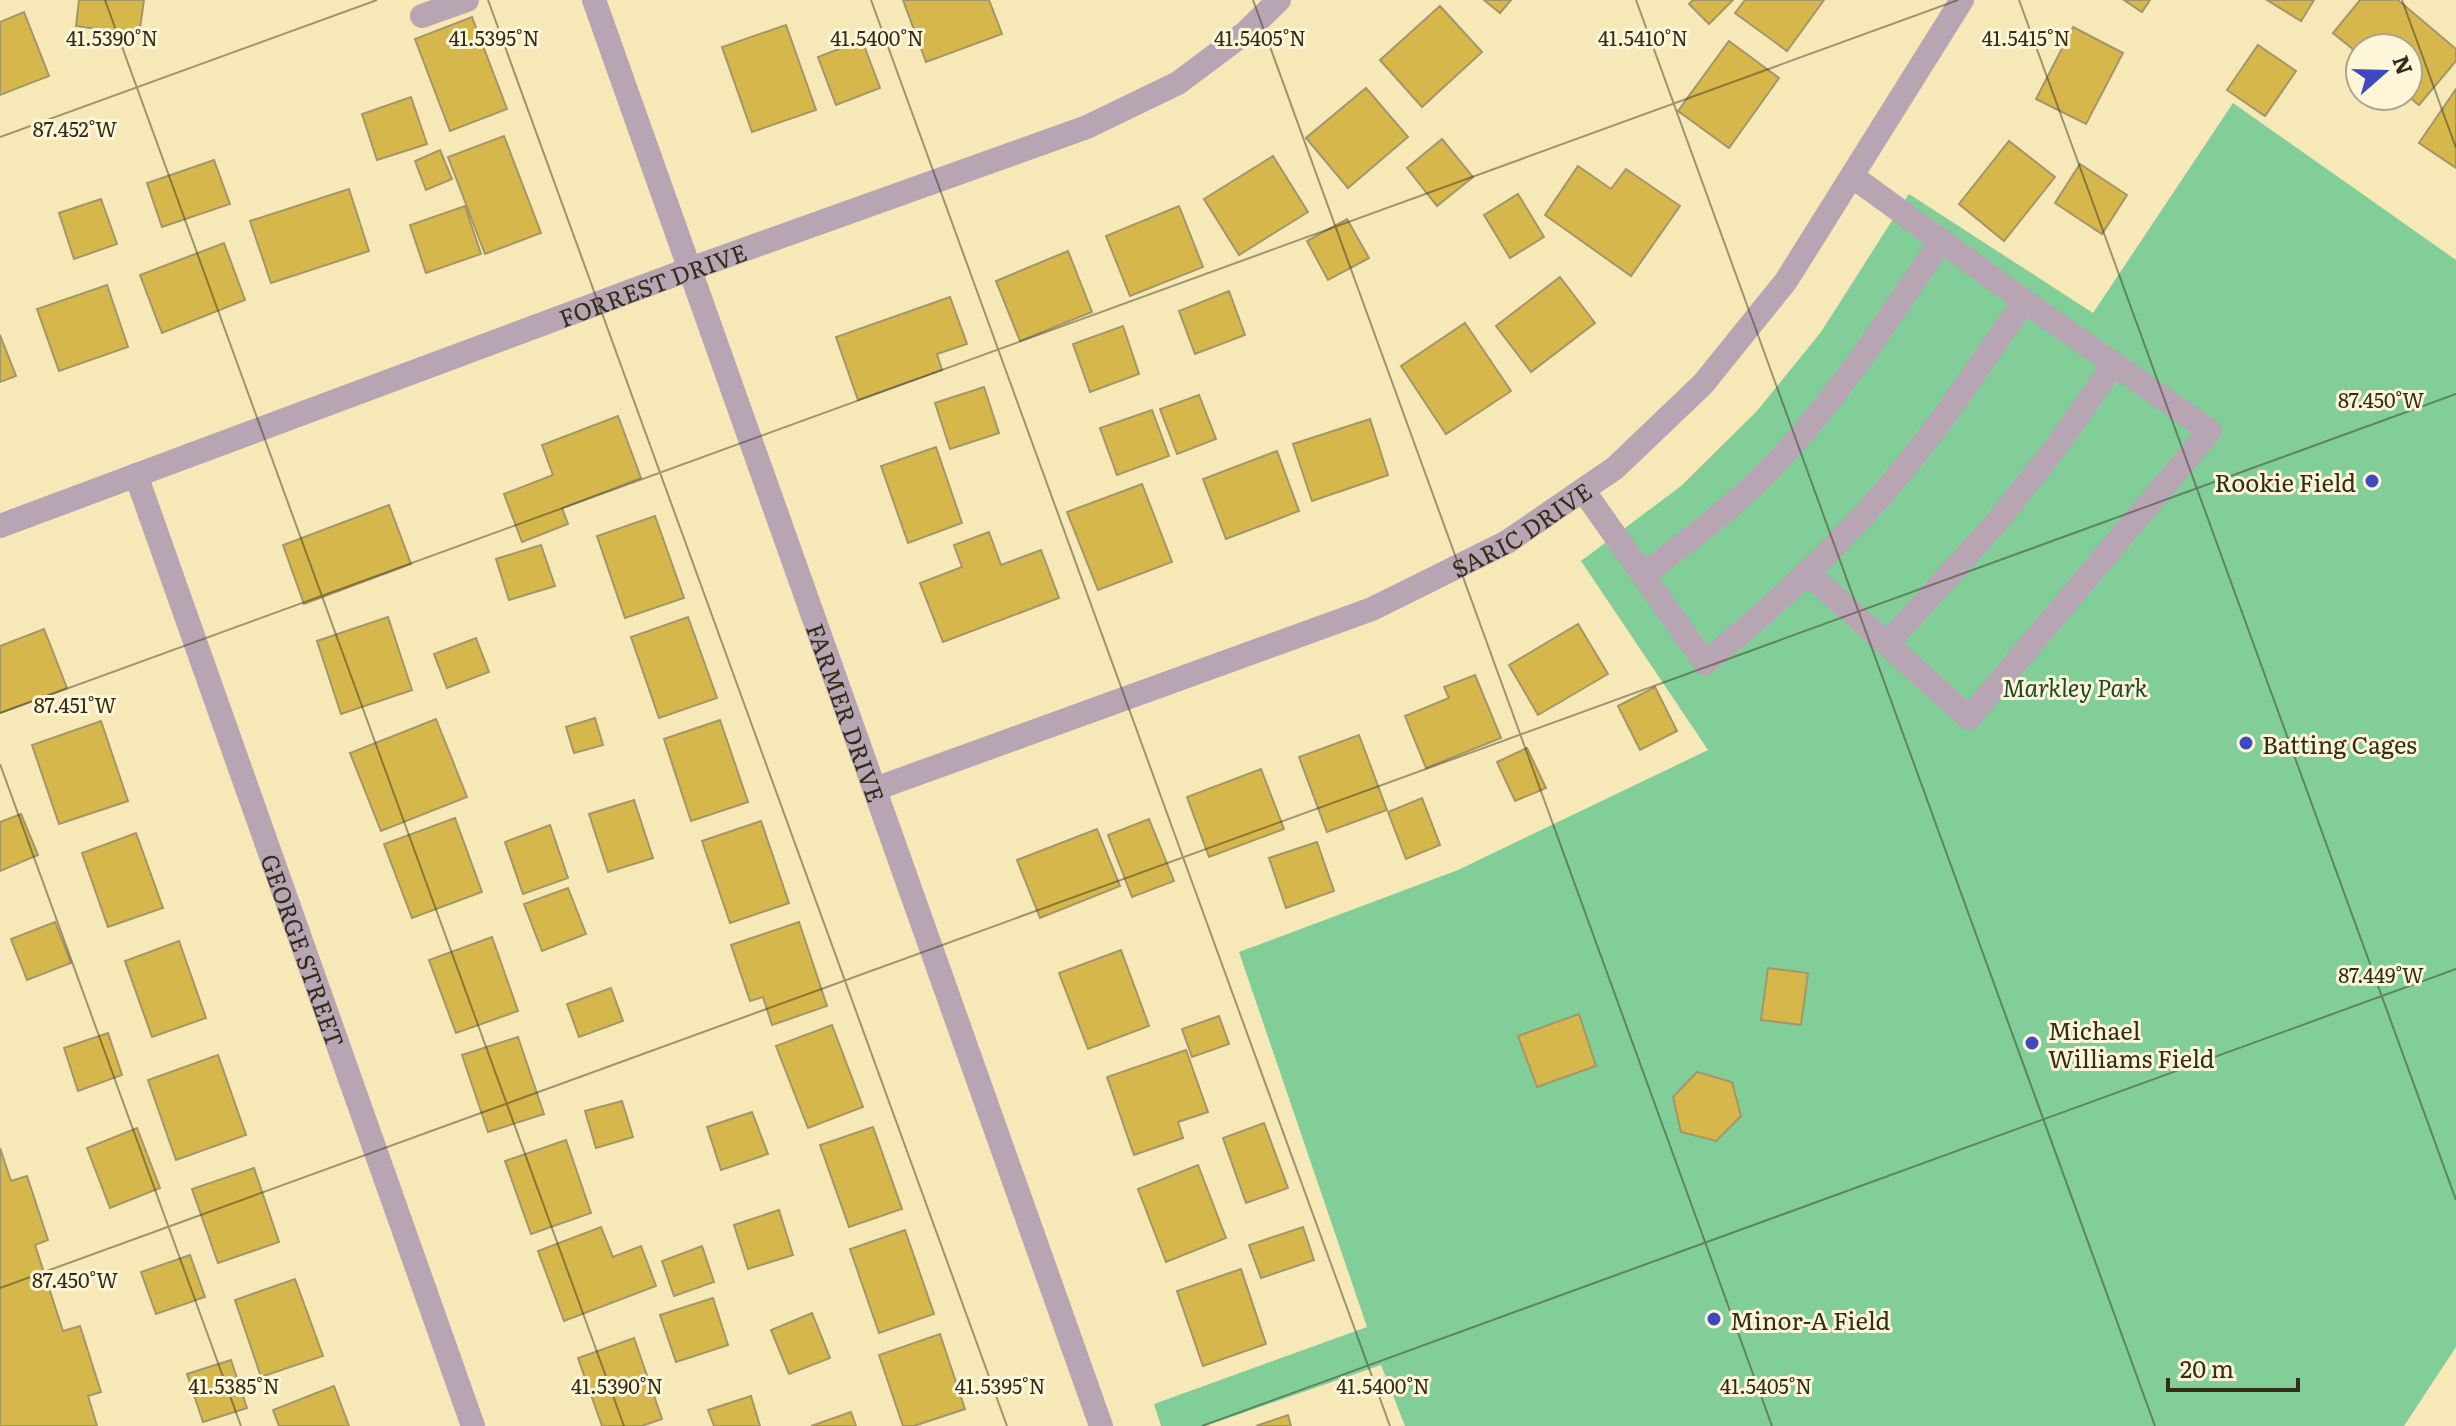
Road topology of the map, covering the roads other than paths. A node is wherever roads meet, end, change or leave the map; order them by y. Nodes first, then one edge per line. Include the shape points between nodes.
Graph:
1 (467, 0) edge
2 (594, 0) edge
3 (1279, 0) edge
4 (1962, 0) edge
5 (422, 16) dead end
6 (1852, 176) junction
7 (1941, 241) junction
8 (690, 269) junction
9 (2024, 301) junction
10 (2114, 364) junction
11 (136, 475) junction
12 (1583, 490) junction
13 (0, 526) edge
14 (1807, 572) junction
15 (1643, 575) junction
16 (1887, 644) junction
17 (875, 789) junction
18 (473, 1426) edge
19 (1101, 1426) edge

1 - 5 street
2 - 8 street, FARMER DRIVE
3 - 8 street, FORREST DRIVE via 1178,83 1087,127
4 - 6 street, SARIC DRIVE
6 - 7 street
6 - 12 street, SARIC DRIVE via 1786,281 1703,384 1615,468
7 - 9 street
7 - 15 street via 1856,363 1772,465 1706,528
8 - 11 street, FORREST DRIVE
8 - 17 street, FARMER DRIVE
9 - 10 street
9 - 14 street via 1905,467
10 - 16 street via 1995,524
10 - 16 street via 2210,431 1969,718
11 - 13 street, FORREST DRIVE
11 - 18 street, GEORGE STREET
12 - 15 street
12 - 17 street, SARIC DRIVE via 1507,542 1372,609
14 - 15 street via 1705,663
14 - 16 street
17 - 19 street, FARMER DRIVE

